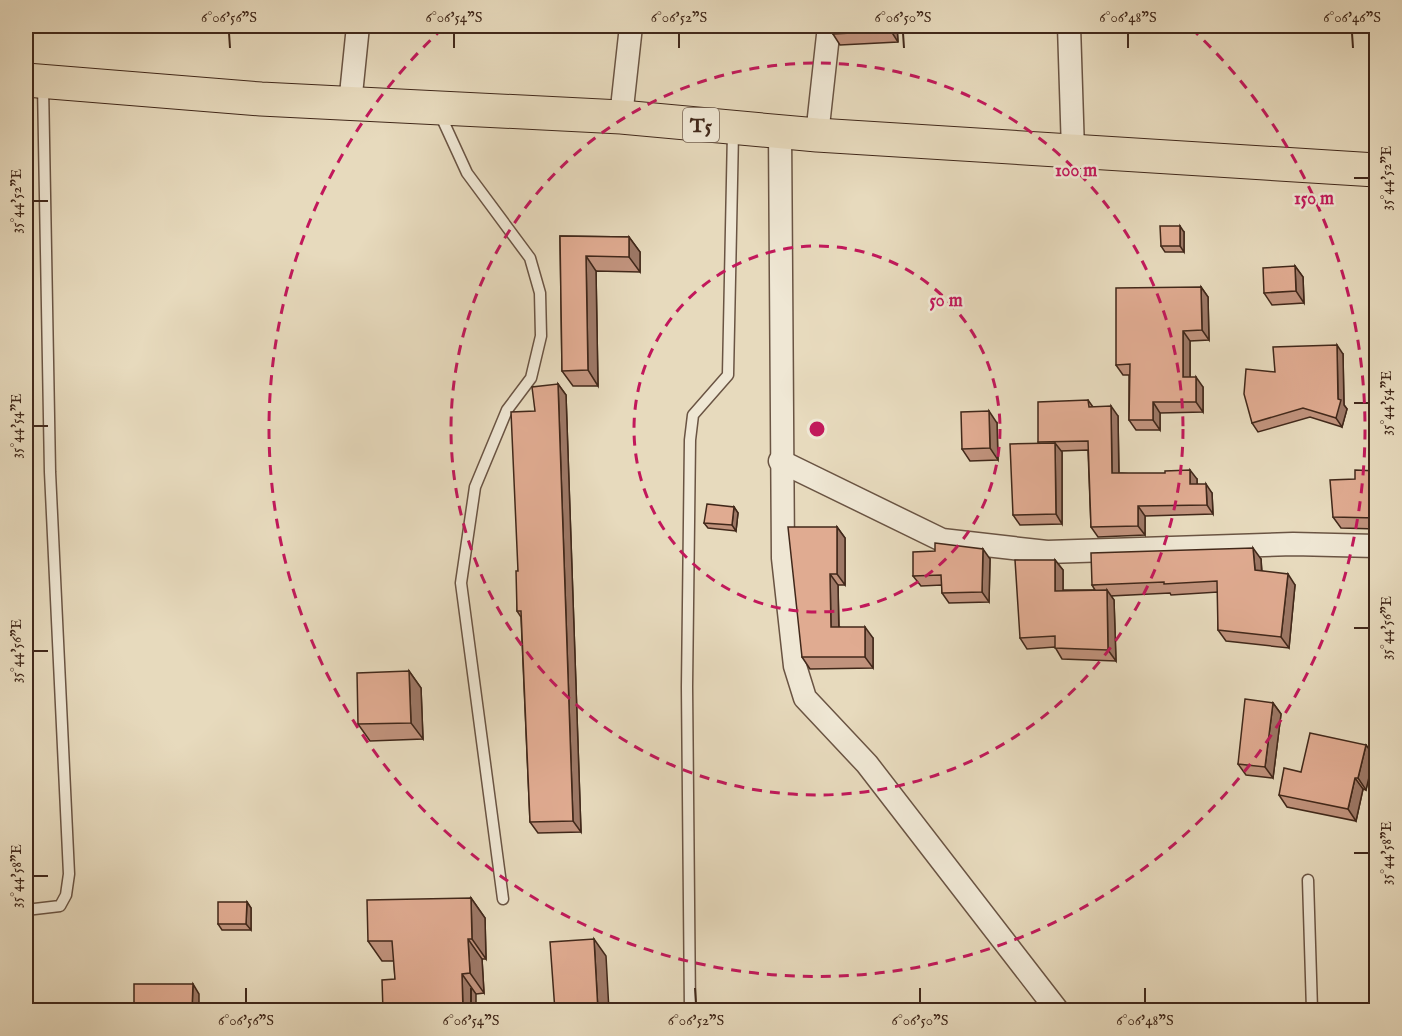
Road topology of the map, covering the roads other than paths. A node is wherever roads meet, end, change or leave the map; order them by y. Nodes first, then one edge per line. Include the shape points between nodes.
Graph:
1 (358, 26) edge
2 (631, 26) edge
3 (828, 26) edge
4 (1069, 26) edge
5 (34, 81) edge
6 (350, 104) junction
7 (437, 110) junction
8 (621, 117) junction
9 (733, 129) junction
10 (780, 130) junction
11 (817, 135) junction
12 (1073, 151) junction
13 (1377, 170) edge
14 (780, 461) junction
15 (1377, 546) edge
16 (1308, 880) dead end
17 (504, 899) dead end
18 (26, 910) edge
19 (690, 1011) edge
20 (1057, 1011) edge
21 (1312, 1011) edge

1 - 6 street
2 - 8 street
3 - 11 street
4 - 12 street
5 - 6 highway, T5
5 - 18 lane via 69,874 60,906
6 - 7 highway, T5
7 - 8 highway, T5
7 - 17 lane via 467,173 530,258 540,293 541,336 531,378 507,410 475,487 461,583
8 - 9 highway, T5
9 - 10 highway, T5
9 - 19 lane via 728,375 693,415 690,440
10 - 11 highway, T5
10 - 14 street
11 - 12 highway, T5
12 - 13 highway, T5
14 - 15 street via 942,540 1047,552 1293,544
14 - 20 street via 783,558 795,666 805,698 867,764
16 - 21 lane

